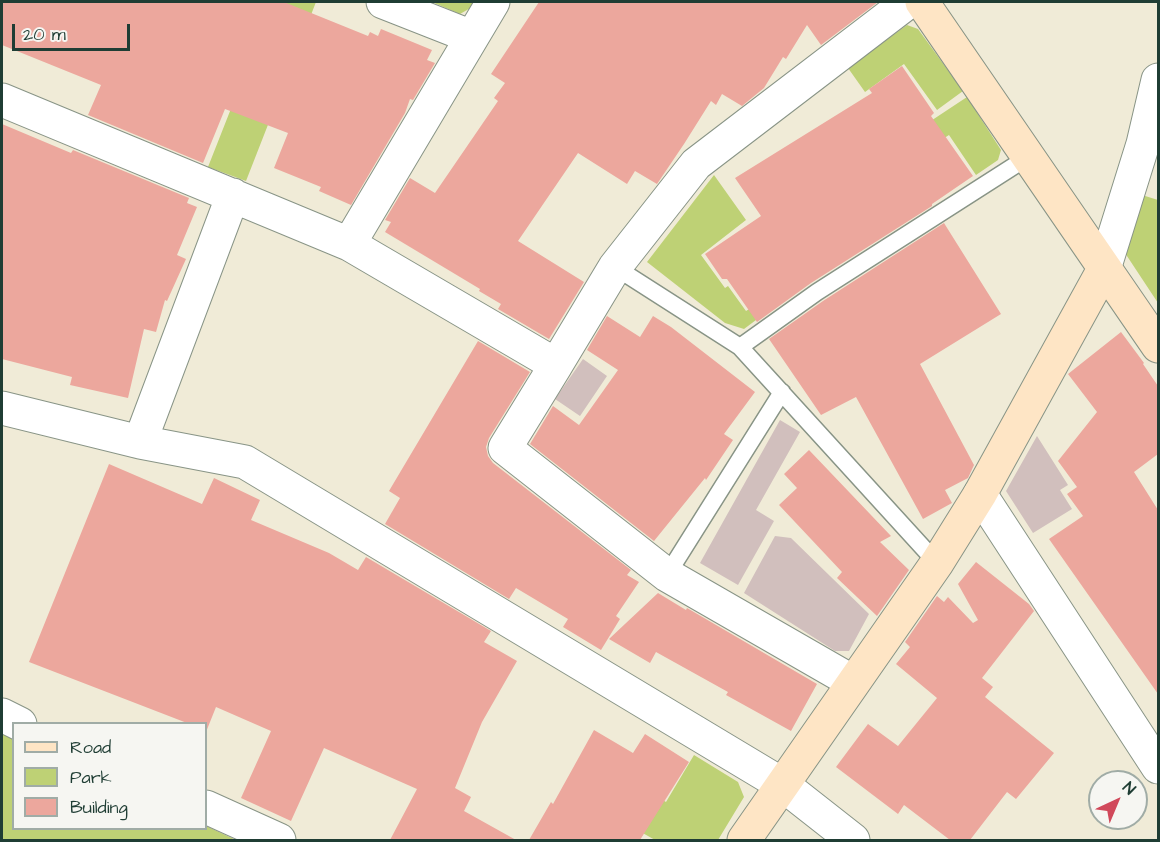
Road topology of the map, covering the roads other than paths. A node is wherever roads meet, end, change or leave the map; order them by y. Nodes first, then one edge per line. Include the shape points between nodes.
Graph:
1 (383, 2) edge
2 (493, 2) edge
3 (908, 2) edge
4 (922, 2) edge
5 (472, 37) junction
6 (1158, 80) edge
7 (2, 100) edge
8 (1151, 146) edge
9 (1028, 157) junction
10 (233, 195) junction
11 (350, 244) junction
12 (615, 267) junction
13 (1104, 269) junction
14 (1158, 346) edge
15 (740, 347) junction
16 (556, 365) junction
17 (782, 392) junction
18 (2, 408) edge
19 (140, 442) junction
20 (980, 494) junction
21 (937, 563) junction
22 (667, 575) junction
23 (853, 682) junction
24 (2, 715) edge
25 (18, 722) edge
26 (1158, 767) edge
27 (783, 785) junction
28 (207, 807) edge
29 (279, 840) edge
30 (744, 840) edge
31 (852, 840) edge

1 - 5 street
2 - 5 street
3 - 12 street via 696,164
4 - 9 street
5 - 11 street
6 - 8 street
7 - 10 street
8 - 13 street
9 - 13 street
9 - 15 lane
10 - 11 street
10 - 19 street
11 - 16 street
12 - 15 lane
12 - 16 street
13 - 14 street
13 - 20 street
15 - 17 lane
16 - 22 street via 506,448
17 - 21 lane
17 - 22 lane
18 - 19 street
19 - 27 street via 245,462
20 - 21 street
20 - 26 street
21 - 23 street
22 - 23 street
23 - 27 street
24 - 25 street
27 - 30 street
27 - 31 street
28 - 29 street

